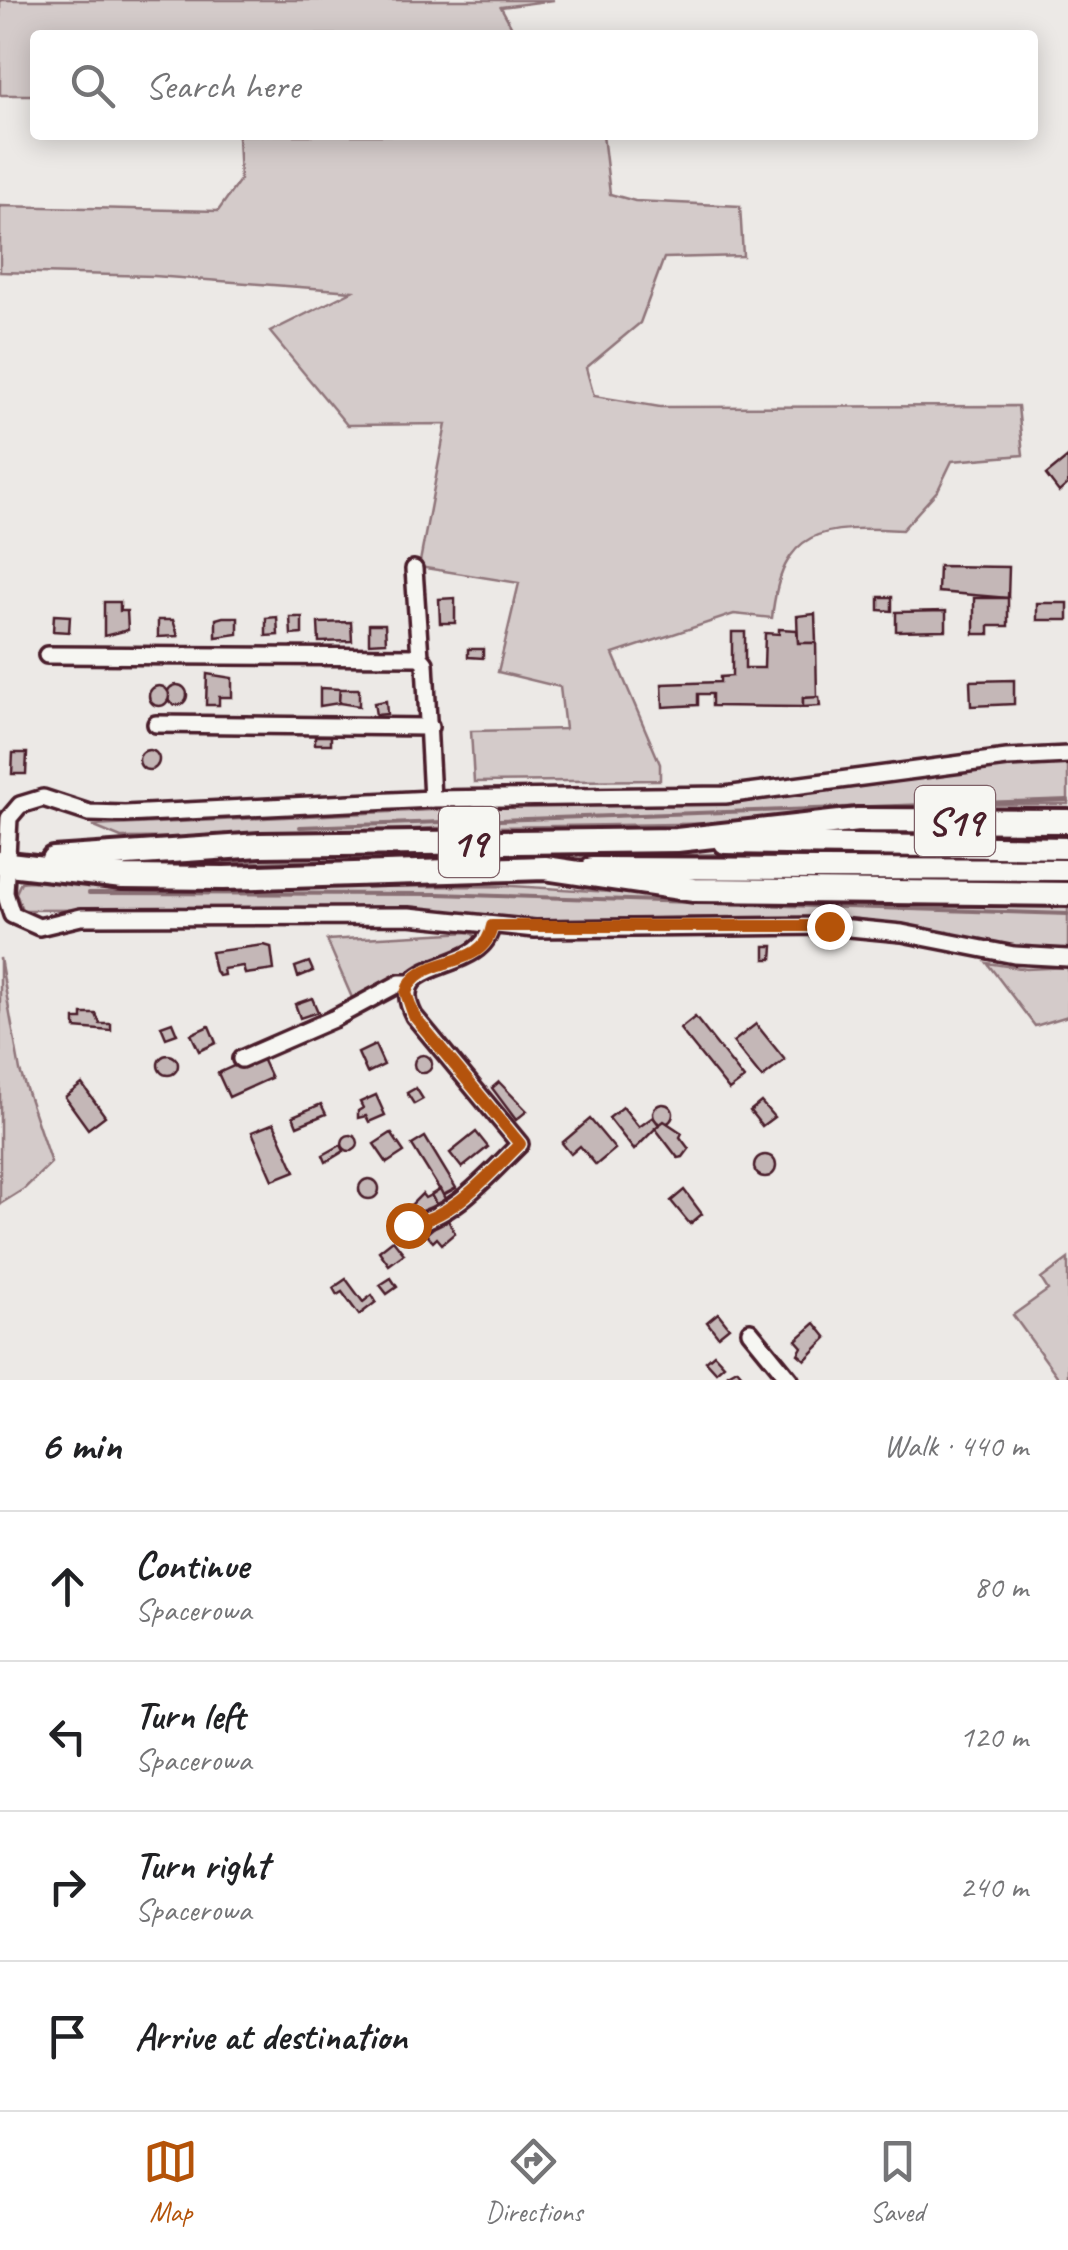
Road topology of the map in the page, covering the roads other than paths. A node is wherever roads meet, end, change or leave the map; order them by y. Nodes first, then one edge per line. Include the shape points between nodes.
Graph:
1 (414, 570) dead end
2 (48, 654) dead end
3 (420, 657) junction
4 (156, 724) dead end
5 (430, 727) junction
6 (1068, 755) edge
7 (432, 799) junction
8 (1068, 821) edge
9 (677, 840) junction
10 (1068, 848) edge
11 (2, 864) edge
12 (545, 868) junction
13 (1068, 870) edge
14 (1068, 894) edge
15 (492, 926) junction
16 (1068, 958) edge
17 (410, 983) junction
18 (241, 1060) dead end
19 (408, 1225) dead end
20 (750, 1331) dead end
21 (790, 1380) edge

1 - 3 street
2 - 3 street
3 - 5 street
4 - 5 street
5 - 7 street
6 - 7 street via 748,794
7 - 11 street via 98,814 38,798 10,818
8 - 9 highway, S19 via 842,821
9 - 10 main road
9 - 11 highway, 19 via 260,845
11 - 12 highway, 19 via 123,877 224,878
11 - 15 street via 9,911 34,927 81,917 398,916
12 - 13 main road
12 - 14 highway, S19 via 694,890
15 - 16 street via 829,926
15 - 17 street via 479,952
17 - 18 street
17 - 19 street via 406,993 414,1016 520,1144 464,1198
20 - 21 street

